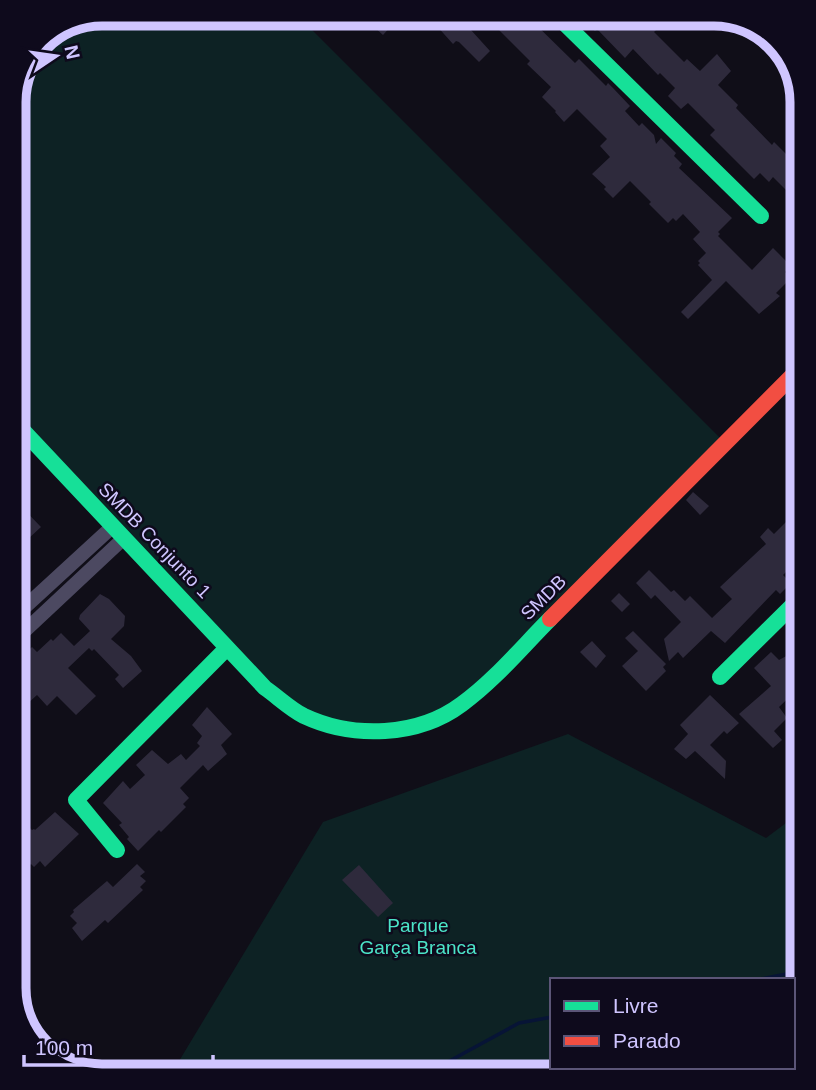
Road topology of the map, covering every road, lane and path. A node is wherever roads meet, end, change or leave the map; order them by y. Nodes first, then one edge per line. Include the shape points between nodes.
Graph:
1 (567, 26) edge
2 (761, 216) dead end
3 (790, 378) edge
4 (26, 434) edge
5 (118, 532) junction
6 (26, 607) edge
7 (790, 608) edge
8 (26, 628) edge
9 (228, 648) junction
10 (720, 677) dead end
11 (265, 688) joint
12 (117, 850) dead end

1 - 2 street
3 - 11 street, SMDB via 455,710 428,724 367,732 302,714
4 - 5 street, SMDB Conjunto 1
5 - 6 street
5 - 8 street
5 - 9 street, SMDB Conjunto 1
7 - 10 street
9 - 11 street, SMDB Conjunto 1
9 - 12 street via 76,800

